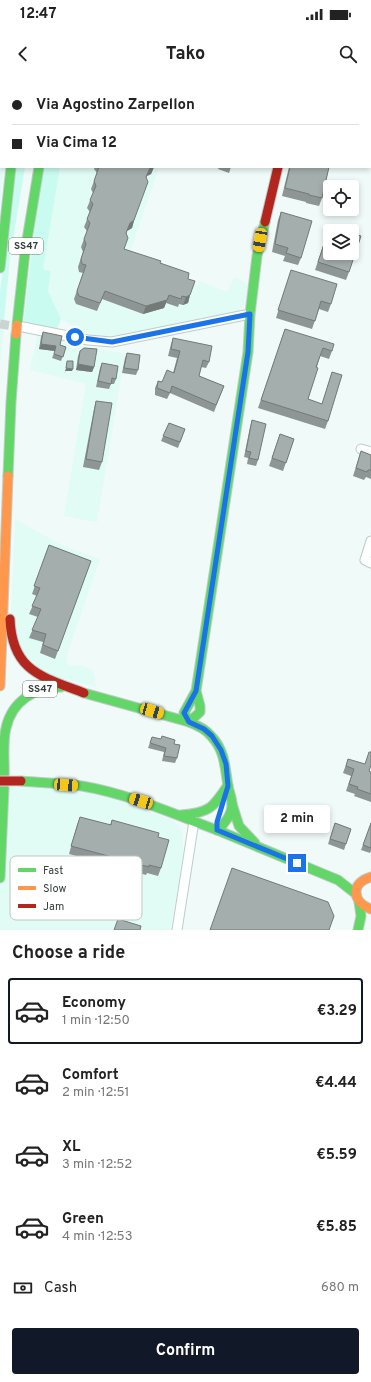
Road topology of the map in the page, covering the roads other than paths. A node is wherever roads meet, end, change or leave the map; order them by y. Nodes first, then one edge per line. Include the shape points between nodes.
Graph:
1 (11, 168) edge
2 (32, 168) edge
3 (38, 168) edge
4 (278, 168) edge
5 (0, 268) edge
6 (250, 314) junction
7 (15, 328) junction
8 (1, 423) edge
9 (361, 449) dead end
10 (371, 452) edge
11 (7, 476) junction
12 (371, 541) edge
13 (371, 563) edge
14 (0, 686) edge
15 (196, 691) junction
16 (84, 693) junction
17 (189, 722) junction
18 (2, 782) edge
19 (228, 786) junction
20 (232, 804) junction
21 (180, 816) junction
22 (194, 821) junction
23 (217, 830) junction
24 (261, 848) junction
25 (0, 878) edge
26 (368, 878) edge
27 (338, 880) junction
28 (357, 898) junction
29 (371, 910) edge
30 (359, 926) edge
31 (177, 930) edge

1 - 5 main road
2 - 7 main road, SS47 via 24,207
3 - 7 main road, SS47
4 - 6 main road via 260,240
6 - 7 street via 112,342
6 - 15 main road via 248,352
7 - 8 main road, SS47
7 - 11 main road, SS47
9 - 10 street
11 - 14 main road, SS47
11 - 16 main road via 14,508 10,626 13,644 25,664 34,672
12 - 13 street via 365,560
15 - 17 main road via 184,713
15 - 17 main road via 201,710 198,716
16 - 17 main road
16 - 18 main road, SS47 via 47,687 33,692 22,700 11,714 6,726
17 - 19 main road via 204,729 216,742 226,764
18 - 21 main road, bridge via 80,786 114,793
18 - 25 main road, SS47
19 - 20 main road
19 - 21 main road via 206,811
19 - 23 main road
20 - 23 main road via 225,824
20 - 24 main road via 239,826
21 - 22 main road
22 - 23 main road
22 - 31 street
23 - 24 main road
24 - 27 main road
26 - 27 main road
26 - 28 main road via 357,886
27 - 28 main road via 352,890
28 - 29 main road via 364,907
28 - 30 main road via 361,913
29 - 30 main road

